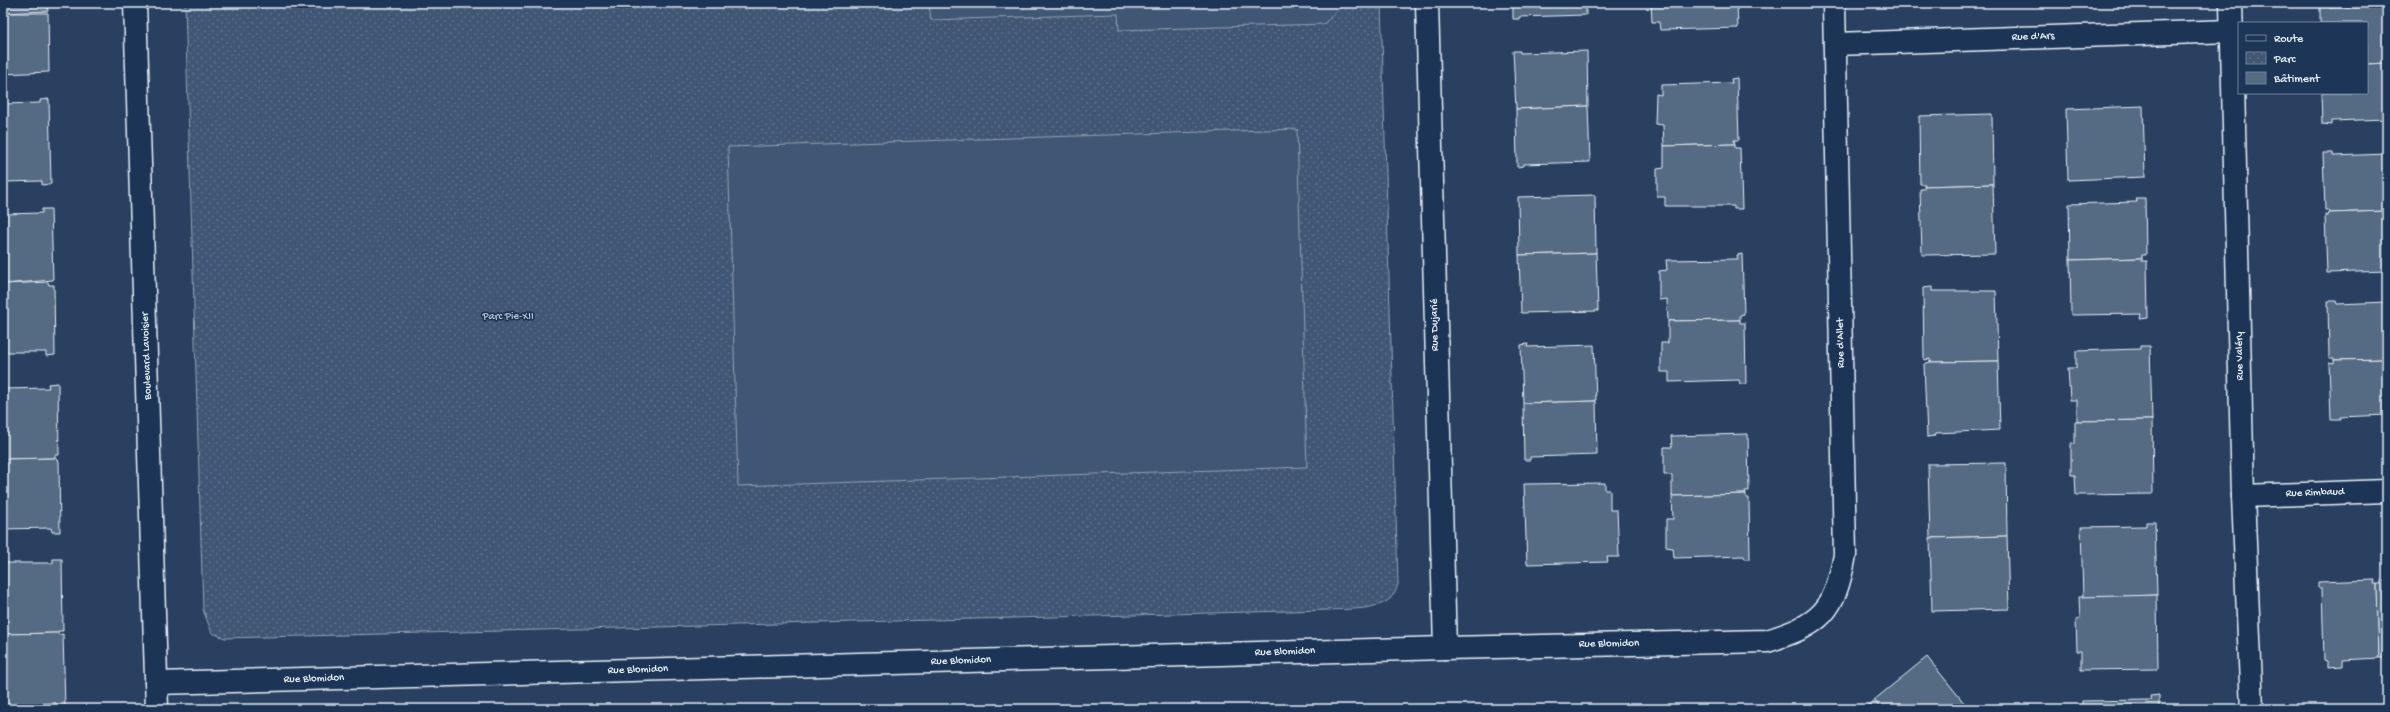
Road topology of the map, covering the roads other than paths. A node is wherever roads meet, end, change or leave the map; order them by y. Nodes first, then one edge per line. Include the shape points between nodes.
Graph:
1 (135, 3) edge
2 (1427, 3) edge
3 (1834, 3) edge
4 (2231, 3) edge
5 (2232, 30) junction
6 (1835, 44) junction
7 (2387, 491) edge
8 (2243, 496) junction
9 (1767, 641) joint
10 (1445, 648) junction
11 (156, 683) junction
12 (157, 709) edge
13 (2252, 709) edge

1 - 11 street, Boulevard Lavoisier
2 - 10 street, Rue Dujarié
3 - 6 street, Rue d'Allet
4 - 5 street, Rue Valéry
5 - 6 street, Rue d'Ars
5 - 8 street, Rue Valéry
6 - 9 street, Rue d'Allet via 1845,556 1839,586 1824,615 1796,632
7 - 8 street, Rue Rimbaud
8 - 13 street, Rue Valéry
9 - 10 street, Rue Blomidon
10 - 11 street, Rue Blomidon
11 - 12 street, Boulevard Lavoisier

